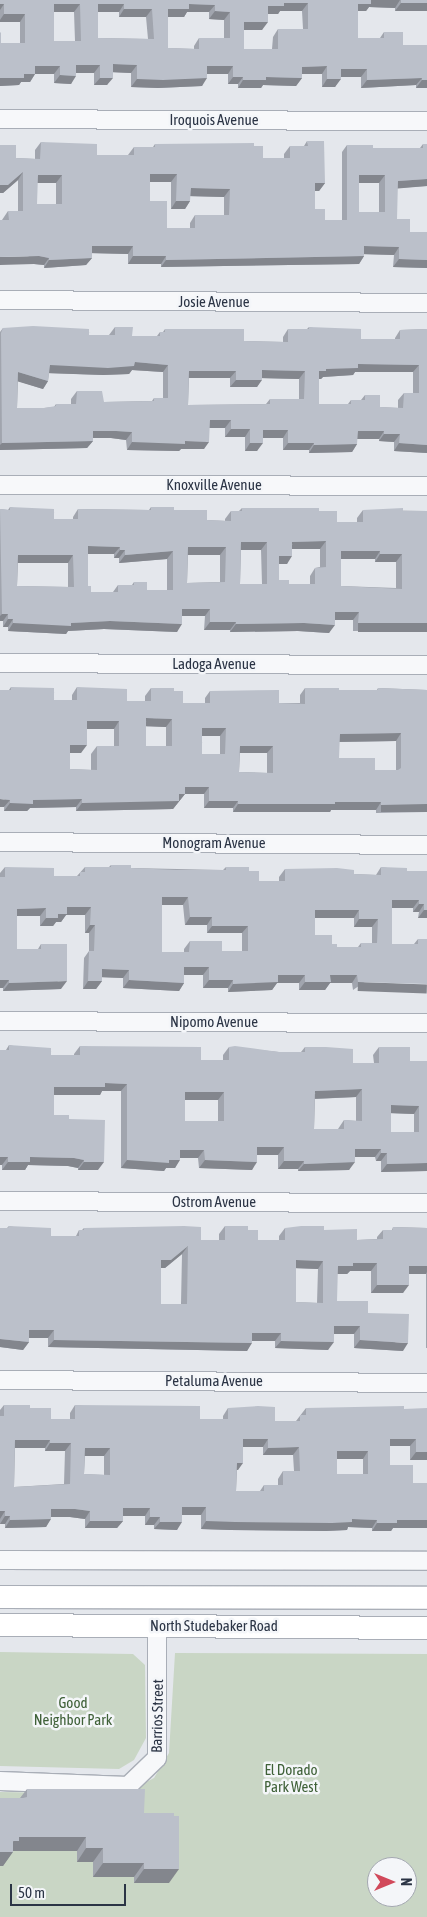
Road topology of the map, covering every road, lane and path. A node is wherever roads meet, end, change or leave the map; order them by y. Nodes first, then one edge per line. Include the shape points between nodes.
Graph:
1 (0, 119) edge
2 (427, 121) edge
3 (0, 300) edge
4 (427, 304) edge
5 (0, 485) edge
6 (427, 486) edge
7 (0, 662) edge
8 (427, 665) edge
9 (0, 842) edge
10 (427, 845) edge
11 (0, 1021) edge
12 (427, 1024) edge
13 (0, 1201) edge
14 (427, 1204) edge
15 (0, 1380) edge
16 (427, 1383) edge
17 (0, 1560) edge
18 (427, 1561) edge
19 (0, 1597) edge
20 (418, 1598) edge
21 (0, 1625) edge
22 (157, 1626) junction
23 (418, 1628) edge
24 (0, 1781) edge

1 - 2 street, Iroquois Avenue
3 - 4 street, Josie Avenue
5 - 6 street, Knoxville Avenue
7 - 8 street, Ladoga Avenue
9 - 10 street, Monogram Avenue
11 - 12 street, Nipomo Avenue
13 - 14 street, Ostrom Avenue
15 - 16 street, Petaluma Avenue
17 - 18 street
19 - 20 main road, North Studebaker Road
20 - 23 main road
21 - 22 main road, North Studebaker Road
22 - 23 main road, North Studebaker Road
22 - 24 street, Barrios Street via 157,1758 128,1786

